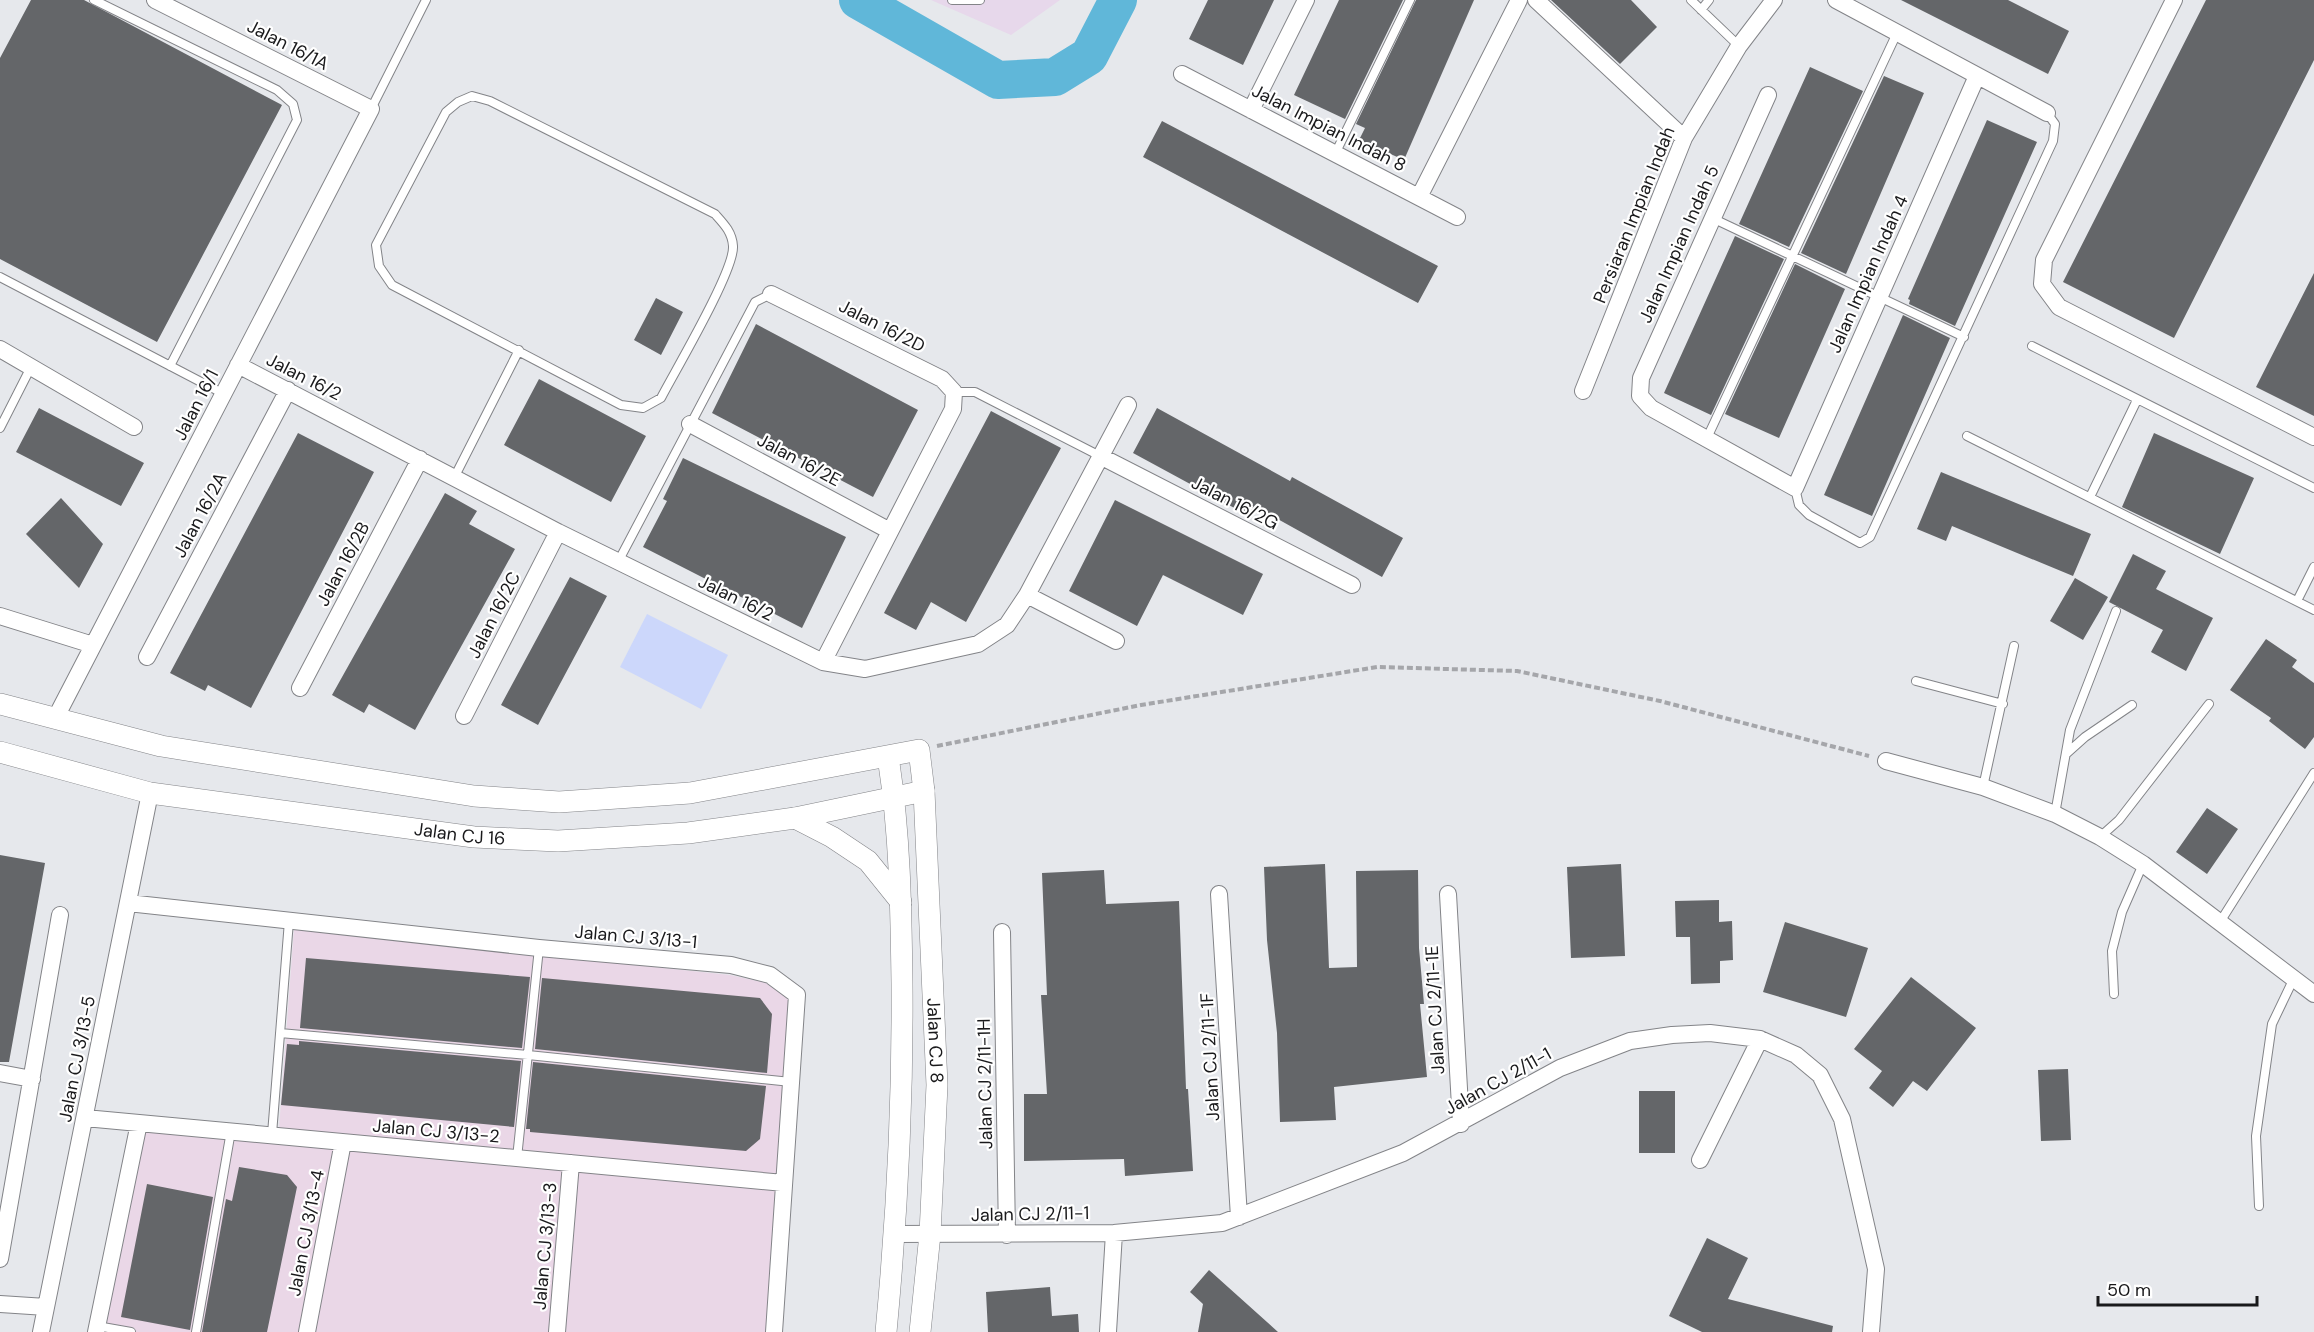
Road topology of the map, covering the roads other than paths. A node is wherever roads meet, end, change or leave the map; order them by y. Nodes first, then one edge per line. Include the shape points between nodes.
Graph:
1 (94, 0) edge
2 (155, 0) edge
3 (426, 0) edge
4 (952, 0) edge
5 (980, 0) edge
6 (1306, 0) edge
7 (1410, 0) edge
8 (1519, 0) edge
9 (1536, 0) edge
10 (1691, 0) edge
11 (1709, 0) edge
12 (1774, 0) edge
13 (1836, 0) edge
14 (2174, 0) edge
15 (1701, 10) junction
16 (1897, 33) junction
17 (1739, 46) junction
18 (1182, 74) dead end
19 (1977, 76) junction
20 (1768, 95) dead end
21 (371, 110) junction
22 (1251, 110) junction
23 (2047, 113) joint
24 (1684, 138) junction
25 (1335, 154) junction
26 (1419, 197) junction
27 (1457, 217) dead end
28 (1712, 218) junction
29 (1792, 256) junction
30 (0, 277) edge
31 (771, 294) joint
32 (1879, 297) junction
33 (1964, 337) junction
34 (2032, 346) dead end
35 (0, 349) edge
36 (519, 350) junction
37 (238, 365) junction
38 (170, 366) junction
39 (31, 367) junction
40 (288, 390) junction
41 (954, 392) junction
42 (1583, 392) dead end
43 (224, 394) junction
44 (2137, 400) junction
45 (1128, 405) dead end
46 (690, 424) junction
47 (0, 428) edge
48 (134, 428) dead end
49 (1967, 436) dead end
50 (2314, 437) edge
51 (1707, 438) junction
52 (1100, 456) junction
53 (420, 459) junction
54 (455, 476) junction
55 (1795, 488) junction
56 (2314, 488) edge
57 (2090, 497) junction
58 (890, 531) junction
59 (558, 532) junction
60 (618, 562) junction
61 (2314, 567) edge
62 (1352, 585) dead end
63 (1027, 595) junction
64 (2297, 601) junction
65 (2314, 610) edge
66 (2116, 611) dead end
67 (0, 616) edge
68 (1116, 641) dead end
69 (93, 645) junction
70 (2014, 646) dead end
71 (147, 657) dead end
72 (823, 662) junction
73 (1916, 681) dead end
74 (300, 688) dead end
75 (0, 704) edge
76 (2002, 704) junction
77 (2209, 704) dead end
78 (2132, 705) dead end
79 (464, 716) dead end
80 (55, 719) junction
81 (0, 752) edge
82 (2065, 755) junction
83 (888, 757) junction
84 (1886, 761) road end
85 (2314, 773) edge
86 (1983, 787) junction
87 (924, 791) junction
88 (150, 793) junction
89 (894, 796) junction
90 (2055, 814) junction
91 (795, 818) junction
92 (2100, 837) junction
93 (2143, 864) junction
94 (1219, 894) dead end
95 (1448, 894) dead end
96 (901, 902) junction
97 (128, 903) junction
98 (60, 915) dead end
99 (289, 921) junction
100 (2220, 922) junction
101 (1002, 933) dead end
102 (538, 948) junction
103 (2294, 978) junction
104 (2114, 994) dead end
105 (2314, 994) edge
106 (280, 1033) junction
107 (1760, 1039) junction
108 (528, 1054) junction
109 (0, 1073) edge
110 (32, 1079) junction
111 (791, 1082) junction
112 (85, 1118) junction
113 (139, 1123) junction
114 (1461, 1124) junction
115 (231, 1131) junction
116 (272, 1134) junction
117 (344, 1142) junction
118 (517, 1158) junction
119 (1700, 1160) dead end
120 (571, 1163) junction
121 (784, 1183) junction
122 (2259, 1206) dead end
123 (1239, 1217) junction
124 (1114, 1233) junction
125 (895, 1234) junction
126 (930, 1234) junction
127 (1007, 1235) junction
128 (0, 1259) edge
129 (0, 1304) edge
130 (46, 1307) junction
131 (97, 1329) edge
132 (41, 1332) edge
133 (131, 1332) edge
134 (196, 1332) edge
135 (307, 1332) edge
136 (557, 1332) edge
137 (774, 1332) edge
138 (886, 1332) edge
139 (920, 1332) edge
140 (1108, 1332) edge
141 (1871, 1332) edge

1 - 38 lane via 277,90 293,104 297,120
2 - 21 street, Jalan 16/1A
3 - 21 lane
4 - 5 lane
6 - 22 street
7 - 25 lane
8 - 26 street
9 - 24 street
10 - 15 lane
11 - 15 lane
12 - 17 street, Persiaran Impian Indah
13 - 16 street
14 - 50 street via 2044,260 2042,284 2059,307
15 - 17 lane
16 - 19 street
16 - 29 lane
17 - 24 street, Persiaran Impian Indah
18 - 22 street, Jalan Impian Indah 8
19 - 23 street
19 - 32 street, Jalan Impian Indah 4
20 - 28 street, Jalan Impian Indah 5
21 - 37 street, Jalan 16/1
22 - 25 street, Jalan Impian Indah 8
23 - 33 lane via 2055,124 2053,141
24 - 42 street, Persiaran Impian Indah
25 - 26 street, Jalan Impian Indah 8
26 - 27 street, Jalan Impian Indah 8
28 - 29 lane
28 - 51 street, Jalan Impian Indah 5 via 1641,378 1640,396 1651,408
29 - 32 lane
29 - 51 lane
30 - 38 lane
31 - 41 street, Jalan 16/2D via 942,379
31 - 46 lane via 755,302
32 - 33 lane
32 - 55 street, Jalan Impian Indah 4
33 - 55 lane via 1870,537 1860,543 1809,515 1798,505
34 - 44 lane
35 - 39 street
36 - 36 lane via 392,285 380,266 376,245 446,112 472,96 490,101 715,214 729,230 733,248 728,271 661,398 643,408 621,405
36 - 54 lane
37 - 40 street, Jalan 16/2
37 - 43 street, Jalan 16/1
38 - 43 lane
39 - 47 lane
39 - 48 street
40 - 53 street, Jalan 16/2
40 - 71 street, Jalan 16/2A
41 - 52 lane via 975,392
41 - 58 street via 953,409
43 - 69 street, Jalan 16/1
44 - 56 lane
44 - 57 lane
45 - 52 street, Jalan 16/2
46 - 58 street, Jalan 16/2E
46 - 60 lane
49 - 57 lane
51 - 55 street
52 - 62 street, Jalan 16/2G
52 - 63 street, Jalan 16/2
53 - 54 street, Jalan 16/2
53 - 74 street, Jalan 16/2B
54 - 59 street, Jalan 16/2
57 - 64 lane
58 - 72 street
59 - 60 street, Jalan 16/2
59 - 79 street, Jalan 16/2C
60 - 72 street, Jalan 16/2
61 - 64 lane
63 - 68 street
63 - 72 street, Jalan 16/2 via 1007,625 978,644 865,669
64 - 65 lane
66 - 82 lane via 2070,730
67 - 69 street
69 - 80 street, Jalan 16/1
70 - 76 lane
73 - 76 lane
75 - 80 street
76 - 86 lane
77 - 92 lane via 2120,819
78 - 82 lane
80 - 83 street via 161,746 474,796 559,802 690,793
81 - 88 street, Jalan CJ 16
82 - 90 lane
83 - 87 street, Jalan CJ 8 via 919,750
83 - 89 street, Jalan CJ 8
84 - 86 street
85 - 100 lane
86 - 90 street
87 - 89 street, Jalan CJ 16
87 - 126 street, Jalan CJ 8 via 938,1085
88 - 91 street, Jalan CJ 16 via 474,837 558,842 688,833
88 - 97 street, Jalan CJ 3/13-5
89 - 91 street, Jalan CJ 16
89 - 96 street, Jalan CJ 8
90 - 92 street
91 - 96 street via 868,861
92 - 93 street
93 - 100 street
93 - 104 lane via 2122,912 2112,951
94 - 123 street, Jalan CJ 2/11-1F
95 - 114 street, Jalan CJ 2/11-1E
96 - 125 street, Jalan CJ 8 via 902,1082
97 - 99 street, Jalan CJ 3/13-1
97 - 112 street, Jalan CJ 3/13-5
98 - 110 street
99 - 102 street, Jalan CJ 3/13-1
99 - 106 lane
100 - 103 street
101 - 127 street, Jalan CJ 2/11-1H
102 - 108 lane
102 - 111 street, Jalan CJ 3/13-1 via 731,965 770,975 797,995
103 - 105 street
103 - 122 lane via 2272,1024 2256,1136
106 - 108 lane
106 - 116 lane
107 - 114 street, Jalan CJ 2/11-1 via 1710,1033 1630,1041 1560,1068
107 - 119 street
107 - 141 street, Jalan CJ 2/11-1 via 1797,1055 1820,1076 1842,1119 1876,1269
108 - 111 lane
108 - 118 lane
109 - 110 street
110 - 128 street
111 - 121 street, Jalan CJ 3/13-1
112 - 113 street, Jalan CJ 3/13-2
112 - 130 street, Jalan CJ 3/13-5
113 - 115 street, Jalan CJ 3/13-2
113 - 131 street
114 - 123 street, Jalan CJ 2/11-1 via 1403,1153
115 - 116 street, Jalan CJ 3/13-2
115 - 134 lane
116 - 117 street, Jalan CJ 3/13-2
117 - 118 street, Jalan CJ 3/13-2
117 - 135 street, Jalan CJ 3/13-4
118 - 120 street, Jalan CJ 3/13-2
120 - 121 street, Jalan CJ 3/13-2
120 - 136 street, Jalan CJ 3/13-3
121 - 137 street, Jalan CJ 3/13-1
123 - 124 street, Jalan CJ 2/11-1 via 1222,1223
124 - 127 street, Jalan CJ 2/11-1
124 - 140 street
125 - 126 street, Jalan CJ 2/11-1
125 - 138 street, Jalan CJ 8
126 - 127 street, Jalan CJ 2/11-1
126 - 139 street, Jalan CJ 8
129 - 130 street
130 - 132 street, Jalan CJ 3/13-5
131 - 133 lane

